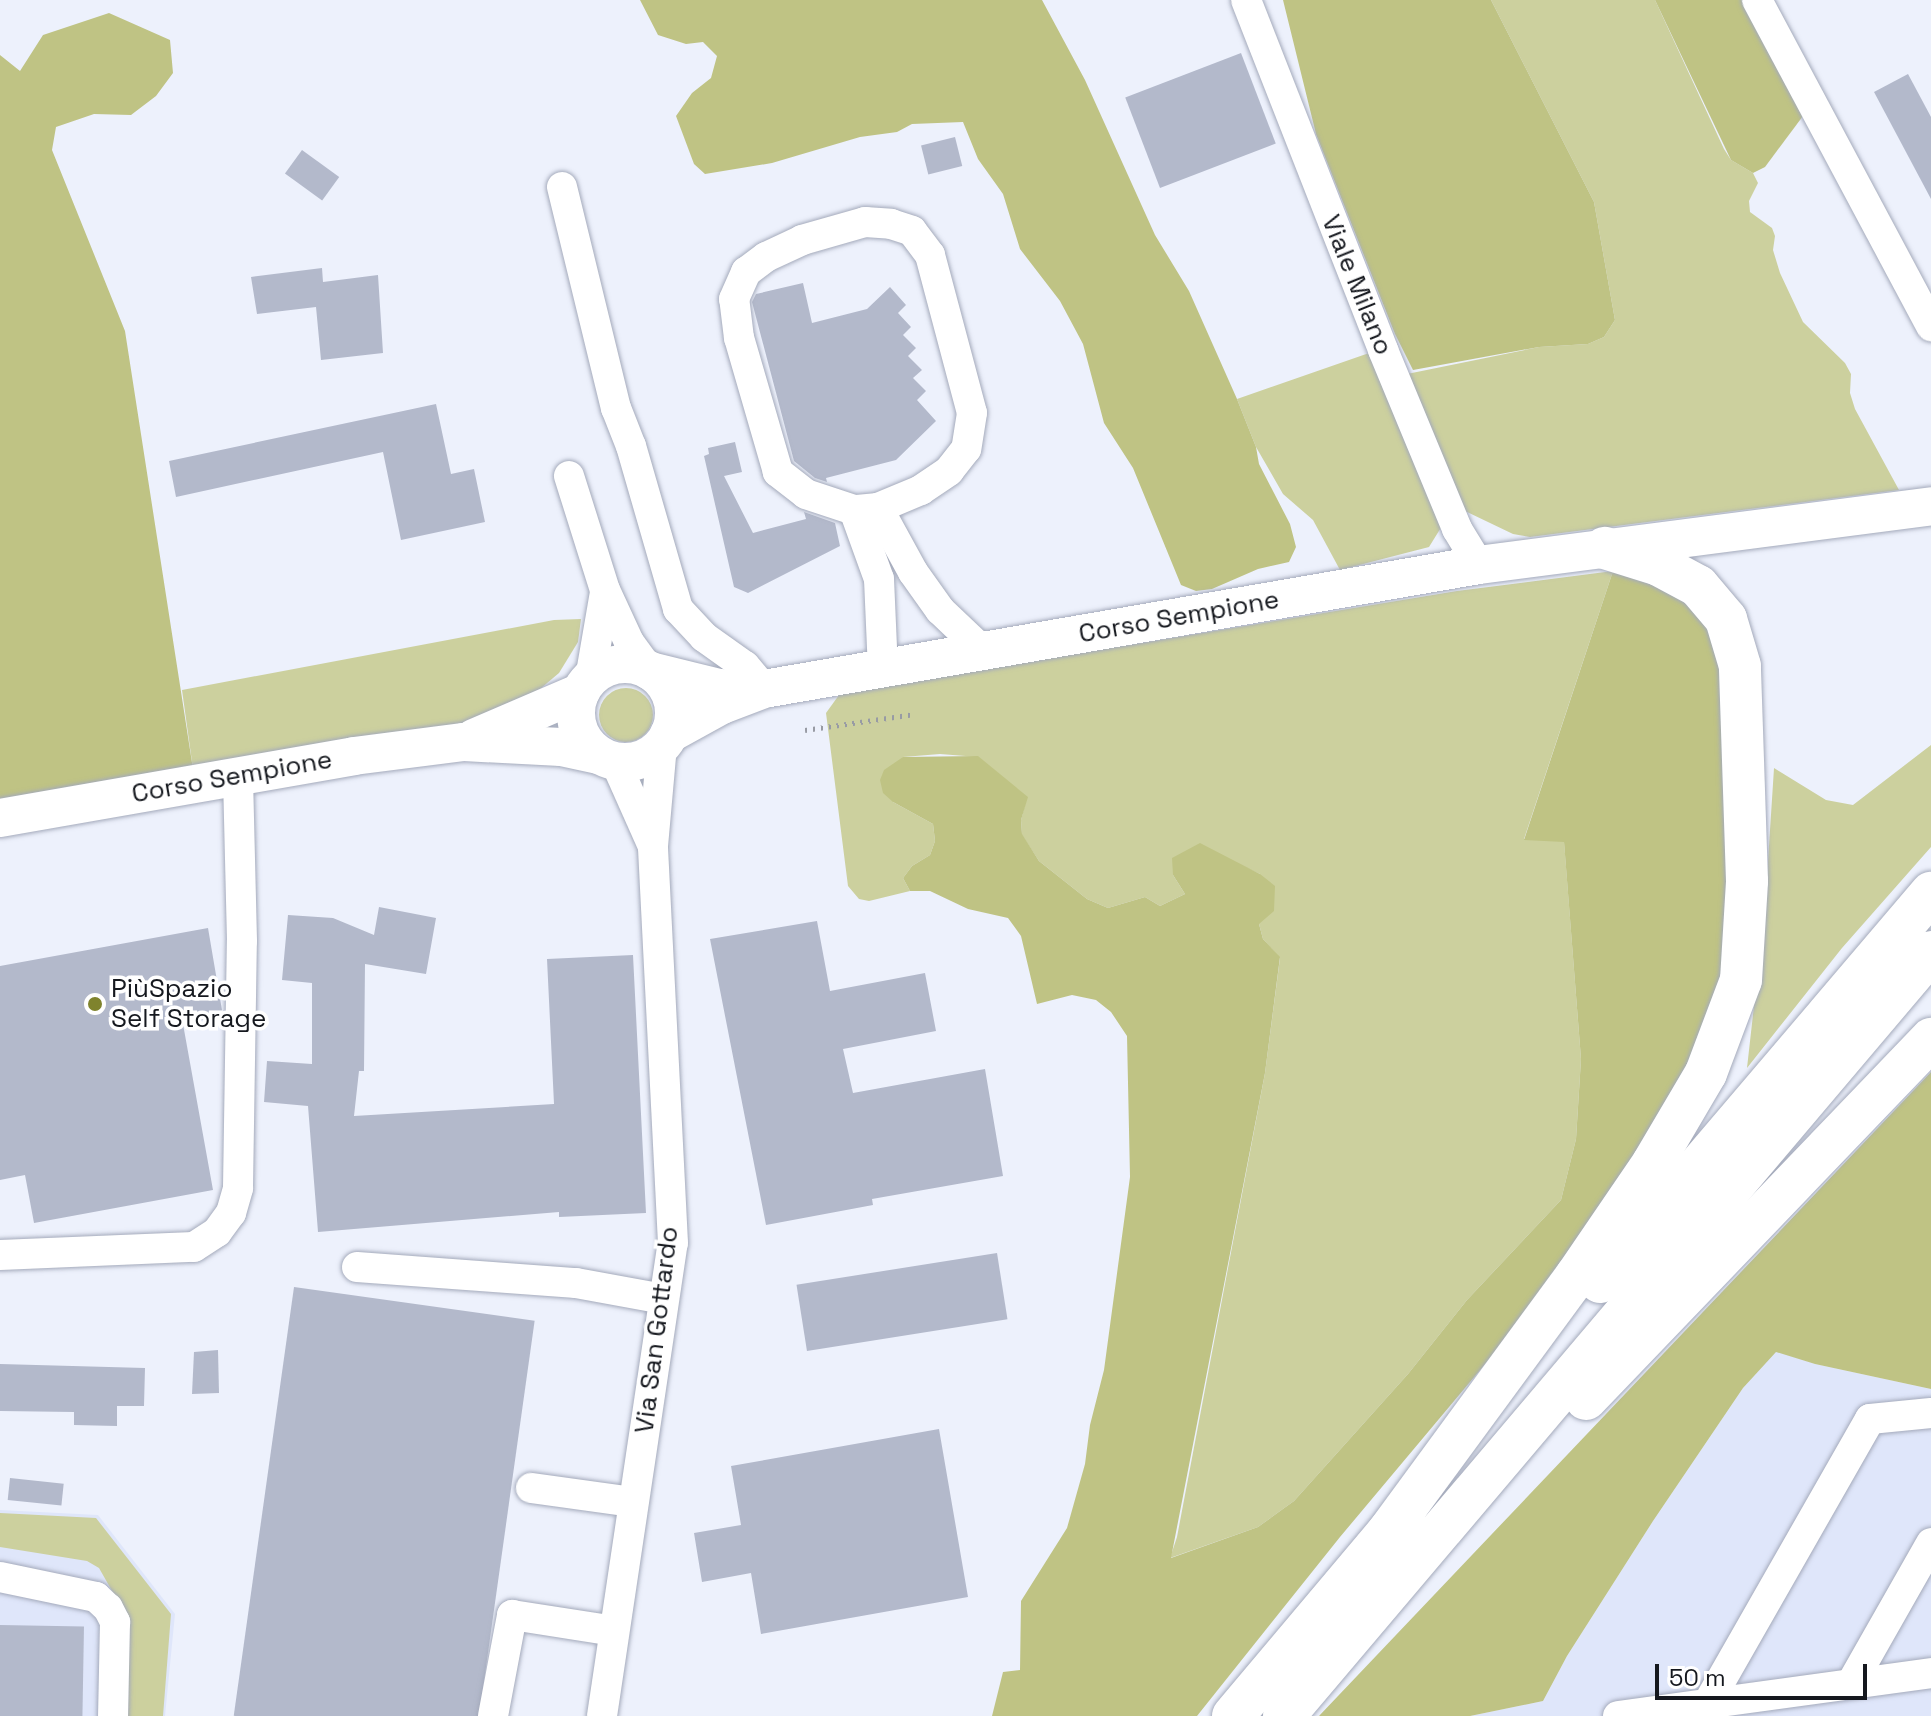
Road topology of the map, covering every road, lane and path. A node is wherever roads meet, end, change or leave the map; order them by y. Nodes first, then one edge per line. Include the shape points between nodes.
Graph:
1 (1246, 0) edge
2 (1757, 0) edge
3 (562, 187) dead end
4 (1931, 326) edge
5 (569, 476) dead end
6 (1931, 506) edge
7 (866, 509) junction
8 (1605, 548) junction
9 (1479, 565) junction
10 (605, 590) junction
11 (983, 651) junction
12 (883, 669) junction
13 (650, 671) junction
14 (586, 686) junction
15 (759, 690) junction
16 (915, 714) dead end
17 (805, 730) dead end
18 (666, 739) junction
19 (464, 742) junction
20 (607, 758) junction
21 (238, 776) junction
22 (0, 818) edge
23 (653, 846) junction
24 (1931, 893) edge
25 (1931, 952) edge
26 (1931, 1039) edge
27 (0, 1255) edge
28 (357, 1267) dead end
29 (664, 1299) junction
30 (1931, 1413) edge
31 (531, 1488) dead end
32 (633, 1502) junction
33 (1931, 1543) edge
34 (1404, 1544) junction
35 (0, 1577) edge
36 (614, 1631) junction
37 (1931, 1673) edge
38 (1851, 1684) junction
39 (1708, 1703) junction
40 (113, 1716) edge
41 (493, 1716) edge
42 (602, 1716) edge
43 (1233, 1716) edge
44 (1284, 1716) edge
45 (1618, 1716) edge

1 - 9 street, Viale Milano via 1383,350 1457,529
2 - 4 street
3 - 15 street via 616,408 678,609 704,637 745,666
5 - 10 street
6 - 8 main road
7 - 7 street via 806,494 778,472 739,338 734,299 746,272 766,257 802,240 865,222 912,231 930,255 972,413 966,449 949,471 921,490
7 - 11 street via 940,610
7 - 12 street via 879,579
8 - 9 main road, Corso Sempione
8 - 34 highway via 1659,565 1698,586 1726,619 1740,666 1747,881 1741,980 1706,1073 1653,1163
9 - 11 main road, Corso Sempione
10 - 13 street via 629,642
10 - 14 street
11 - 12 main road, Corso Sempione
12 - 15 main road, Corso Sempione
13 - 14 main road via 619,665 603,669
13 - 15 main road, Corso Sempione via 719,688
13 - 18 main road via 670,693 673,721
14 - 19 main road, Corso Sempione
14 - 20 main road via 576,719 586,745
15 - 18 main road, Corso Sempione
16 - 17 path
18 - 20 main road via 641,759
18 - 23 street, Via San Gottardo
19 - 20 main road, Corso Sempione via 561,747
19 - 21 main road, Corso Sempione
20 - 23 street, Via San Gottardo
21 - 22 main road, Corso Sempione
21 - 27 street via 239,1173 231,1213 217,1232 194,1247
23 - 29 street, Via San Gottardo via 673,1243
24 - 34 highway
25 - 34 highway
26 - 34 highway via 1597,1389
28 - 29 street via 576,1283
29 - 32 street, Via San Gottardo
30 - 39 street via 1870,1419
31 - 32 street
32 - 36 street, Via San Gottardo
33 - 38 street
34 - 43 highway
34 - 44 highway
35 - 40 street via 96,1597 108,1608 115,1622
36 - 41 street via 512,1615
36 - 42 street, Via San Gottardo
37 - 38 street
38 - 39 street
39 - 45 street

